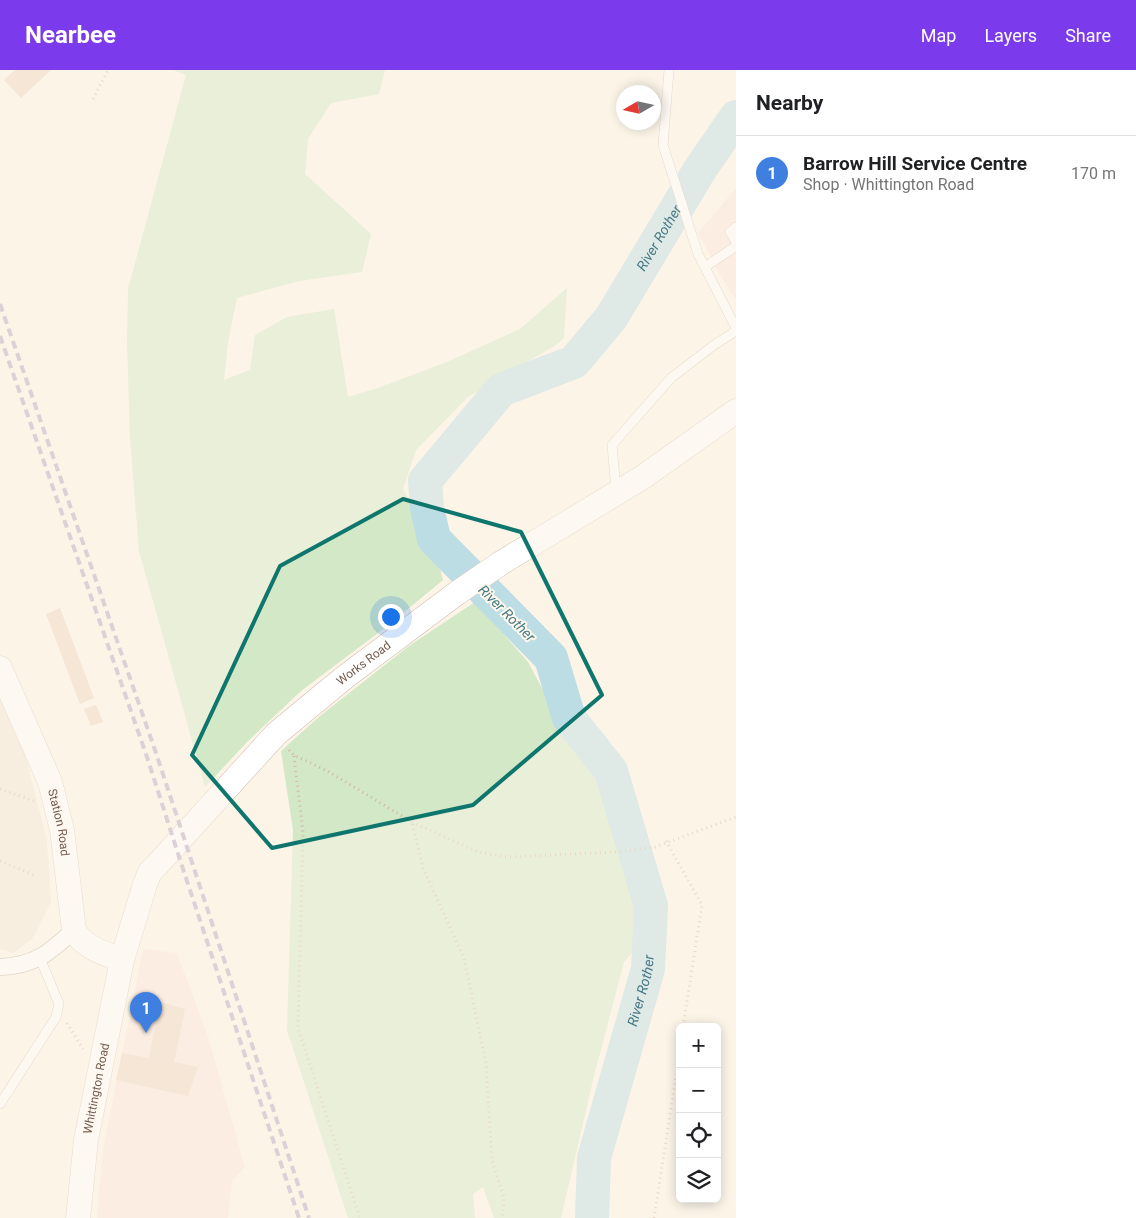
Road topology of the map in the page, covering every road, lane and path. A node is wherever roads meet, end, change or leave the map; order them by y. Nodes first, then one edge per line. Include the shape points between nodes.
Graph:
1 (108, 70) edge
2 (669, 70) edge
3 (93, 99) dead end
4 (736, 227) edge
5 (736, 242) edge
6 (736, 246) edge
7 (705, 267) junction
8 (736, 330) edge
9 (736, 411) edge
10 (617, 493) junction
11 (2, 680) edge
12 (0, 789) edge
13 (37, 802) dead end
14 (736, 817) edge
15 (412, 822) junction
16 (666, 841) junction
17 (0, 861) edge
18 (37, 876) dead end
19 (74, 930) junction
20 (40, 958) junction
21 (122, 960) junction
22 (0, 967) edge
23 (58, 1009) junction
24 (684, 1023) edge
25 (677, 1068) edge
26 (98, 1076) junction
27 (0, 1104) edge
28 (78, 1218) edge
29 (360, 1218) edge
30 (502, 1218) edge
31 (654, 1218) edge

1 - 3 path
2 - 7 lane via 663,145
4 - 5 lane via 730,232
6 - 7 lane
7 - 8 lane
8 - 10 lane via 671,378 612,445
9 - 10 street, Works Road
10 - 21 street, Works Road via 462,590 345,677 276,734 150,872
11 - 19 street, Station Road via 36,748 55,799
12 - 13 path
14 - 16 path
15 - 16 path via 478,852 507,857 615,852 655,846
15 - 29 path via 294,755 302,832 298,1028
15 - 30 path via 423,868 464,958 486,1064 492,1161 504,1198
16 - 24 path via 702,905
17 - 18 path
19 - 20 street
19 - 21 street via 84,944
20 - 22 street via 26,964
20 - 23 lane via 59,1004
21 - 26 street, Whittington Road
23 - 26 path
23 - 27 lane
25 - 31 path
26 - 28 street, Whittington Road via 86,1140

